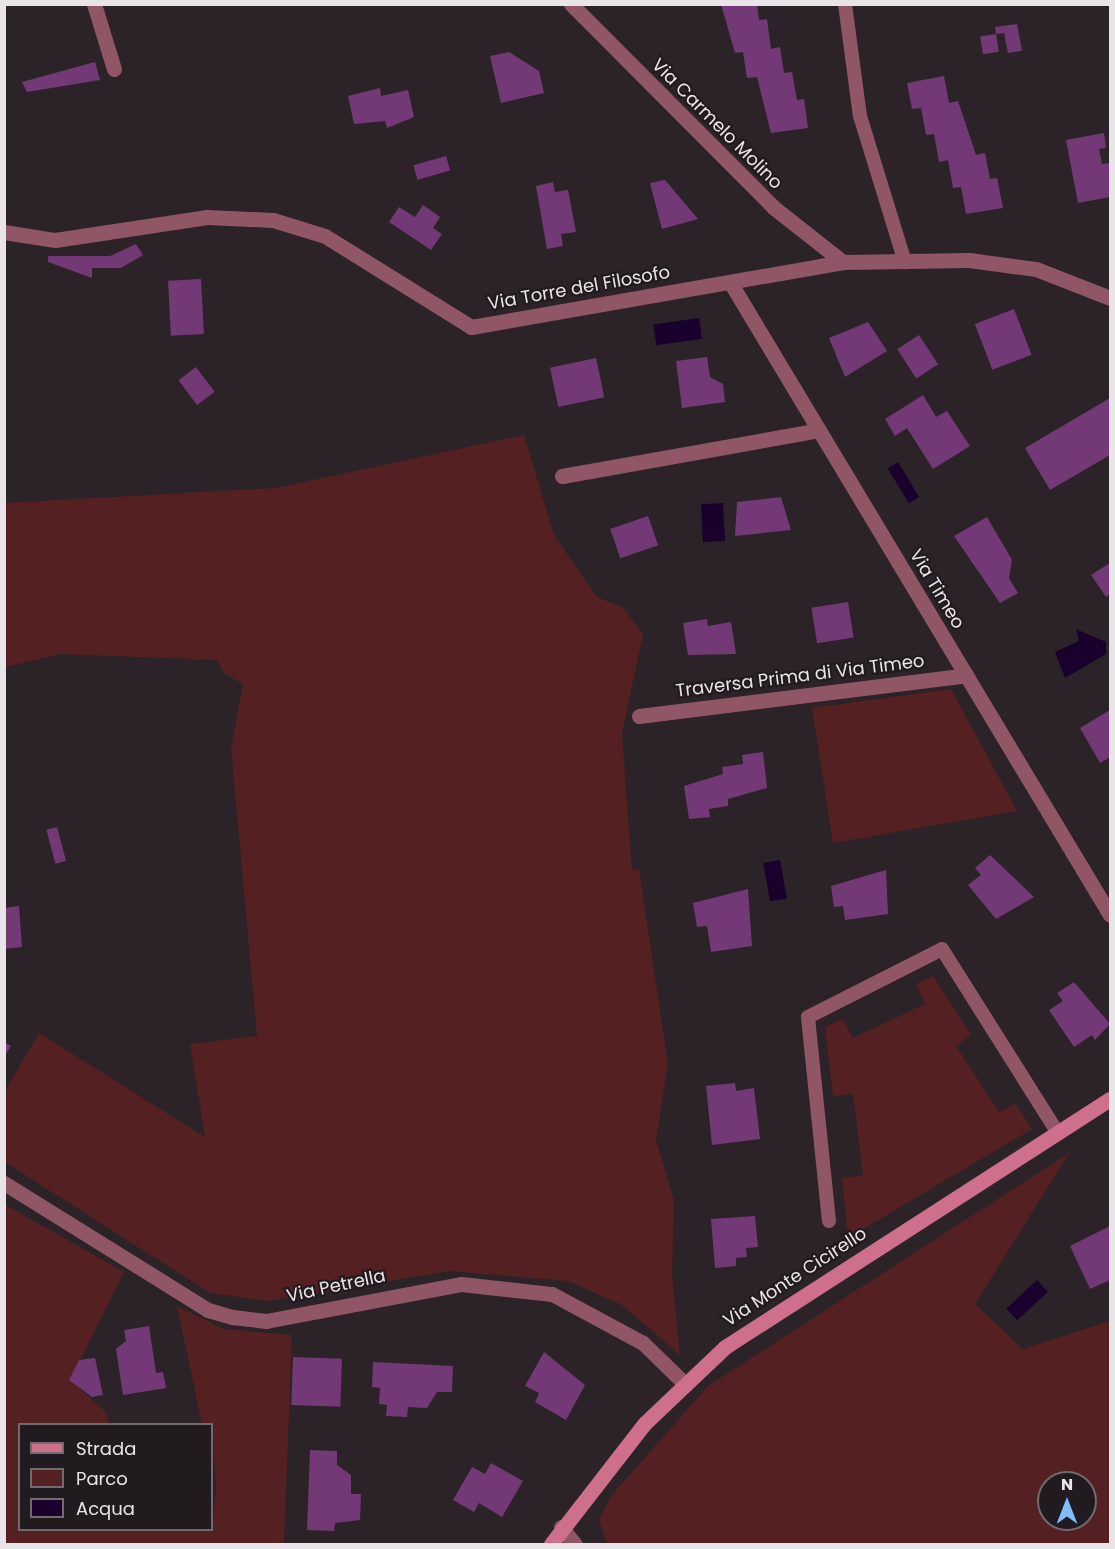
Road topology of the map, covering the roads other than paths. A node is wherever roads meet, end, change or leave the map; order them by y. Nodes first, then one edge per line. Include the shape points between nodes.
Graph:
1 (94, 4) edge
2 (571, 4) edge
3 (845, 4) edge
4 (114, 69) dead end
5 (4, 232) edge
6 (843, 262) junction
7 (904, 262) junction
8 (729, 282) junction
9 (1110, 298) edge
10 (819, 430) junction
11 (562, 476) dead end
12 (966, 675) junction
13 (639, 716) dead end
14 (1110, 915) edge
15 (1110, 1099) edge
16 (1058, 1133) junction
17 (4, 1183) edge
18 (829, 1221) dead end
19 (684, 1383) junction
20 (561, 1527) junction
21 (551, 1545) edge
22 (575, 1545) edge

1 - 4 street
2 - 6 street, Via Carmelo Molino via 773,207
3 - 7 lane via 861,116
5 - 8 street, Via Torre del Filosofo via 55,240 207,217 273,220 325,236 471,327
6 - 7 street, Via Torre del Filosofo
6 - 8 street, Via Torre del Filosofo
7 - 9 street, Via Torre del Filosofo via 969,260 1036,269
8 - 10 street, Via Timeo
10 - 11 street
10 - 12 street, Via Timeo
12 - 13 street, Traversa Prima di Via Timeo
12 - 14 street, Via Timeo
15 - 16 street, Via Monte Cicirello
16 - 18 lane via 942,949 808,1017
16 - 19 street, Via Monte Cicirello via 768,1315
17 - 19 street, Via Petrella via 208,1310 266,1321 461,1284 552,1294 643,1343
19 - 20 street, Via Monte Cicirello
20 - 21 street, Via Monte Cicirello
20 - 22 street

